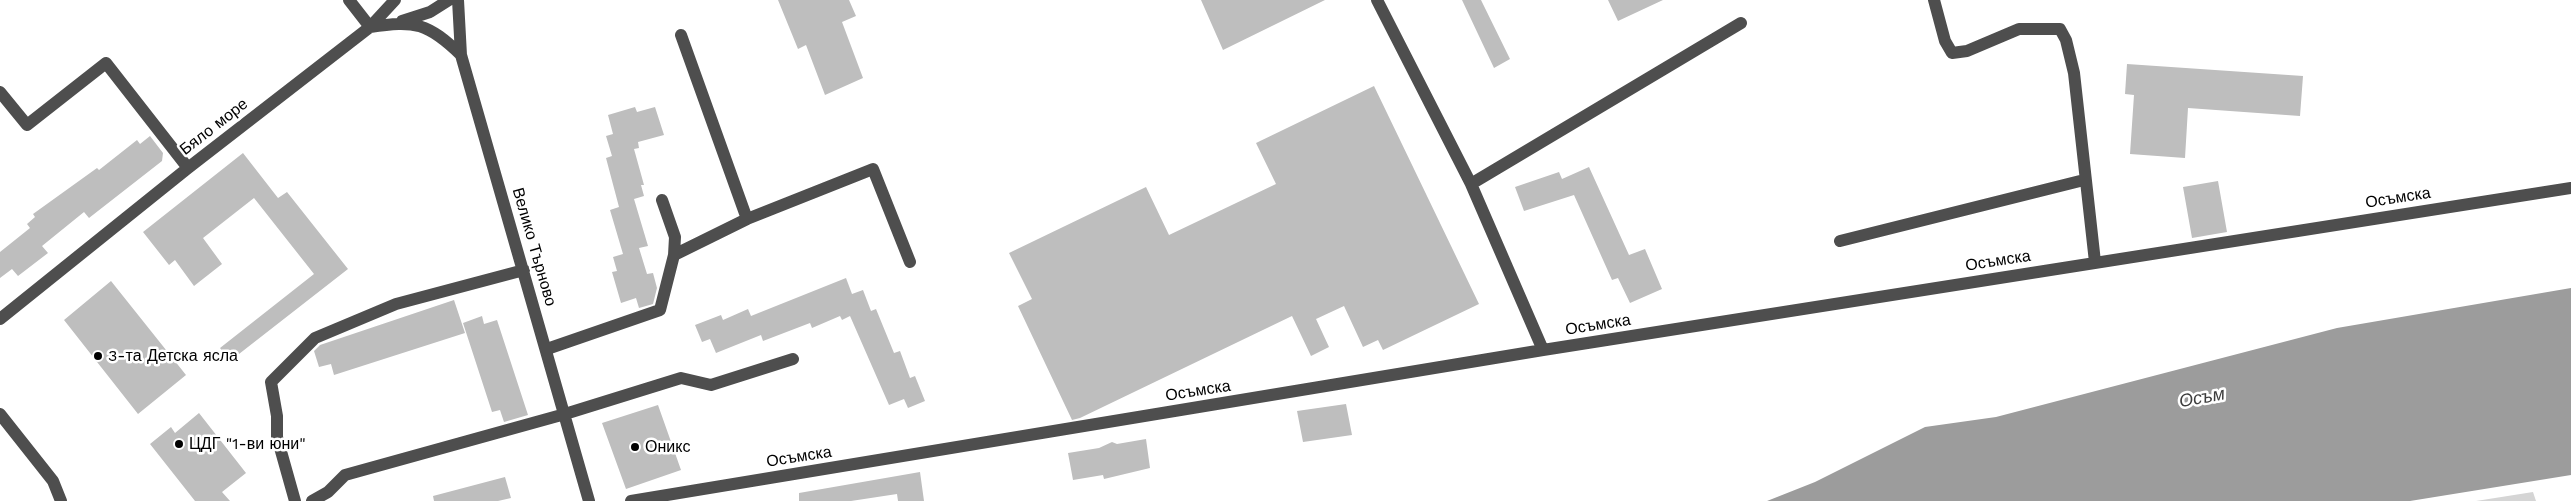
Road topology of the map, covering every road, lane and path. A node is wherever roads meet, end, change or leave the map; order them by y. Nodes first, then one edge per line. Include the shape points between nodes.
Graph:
1 (349, 0) edge
2 (395, 0) edge
3 (449, 0) edge
4 (458, 0) edge
5 (1377, 0) edge
6 (1934, 0) edge
7 (398, 23) junction
8 (1741, 23) dead end
9 (370, 27) junction
10 (681, 35) dead end
11 (462, 55) junction
12 (0, 92) edge
13 (188, 168) junction
14 (2084, 180) junction
15 (1472, 184) junction
16 (2571, 188) edge
17 (662, 200) dead end
18 (747, 218) junction
19 (1840, 241) dead end
20 (674, 255) junction
21 (910, 262) dead end
22 (2095, 262) junction
23 (524, 270) junction
24 (0, 319) edge
25 (547, 349) junction
26 (1543, 350) junction
27 (793, 359) dead end
28 (0, 414) edge
29 (565, 414) junction
30 (61, 501) edge
31 (295, 501) edge
32 (312, 501) edge
33 (589, 501) edge
34 (631, 501) edge

1 - 9 street
2 - 9 street
3 - 7 street via 430,12
4 - 11 street, Велико Търново
5 - 15 street
6 - 14 street via 1945,41 1952,53 1968,51 2019,29 2060,29 2074,73
7 - 9 street, Бяло море
7 - 11 street, Бяло море via 418,25 440,35
8 - 15 street
9 - 13 street, Бяло море
10 - 18 street
11 - 23 street, Велико Търново
12 - 13 street via 27,125 106,63
13 - 24 street, Бяло море
14 - 19 street
14 - 22 street
15 - 26 street
16 - 22 street, Осъмска
17 - 20 street via 675,237
18 - 20 street
18 - 21 street via 873,169
20 - 25 street via 660,310
22 - 26 street, Осъмска
23 - 25 street, Велико Търново
23 - 31 street via 396,304 316,338 271,382 277,437
25 - 29 street, Велико Търново
26 - 34 street, Осъмска
27 - 29 street via 711,385 681,378
28 - 30 street via 53,481
29 - 32 street via 345,475 328,492
29 - 33 street, Велико Търново

